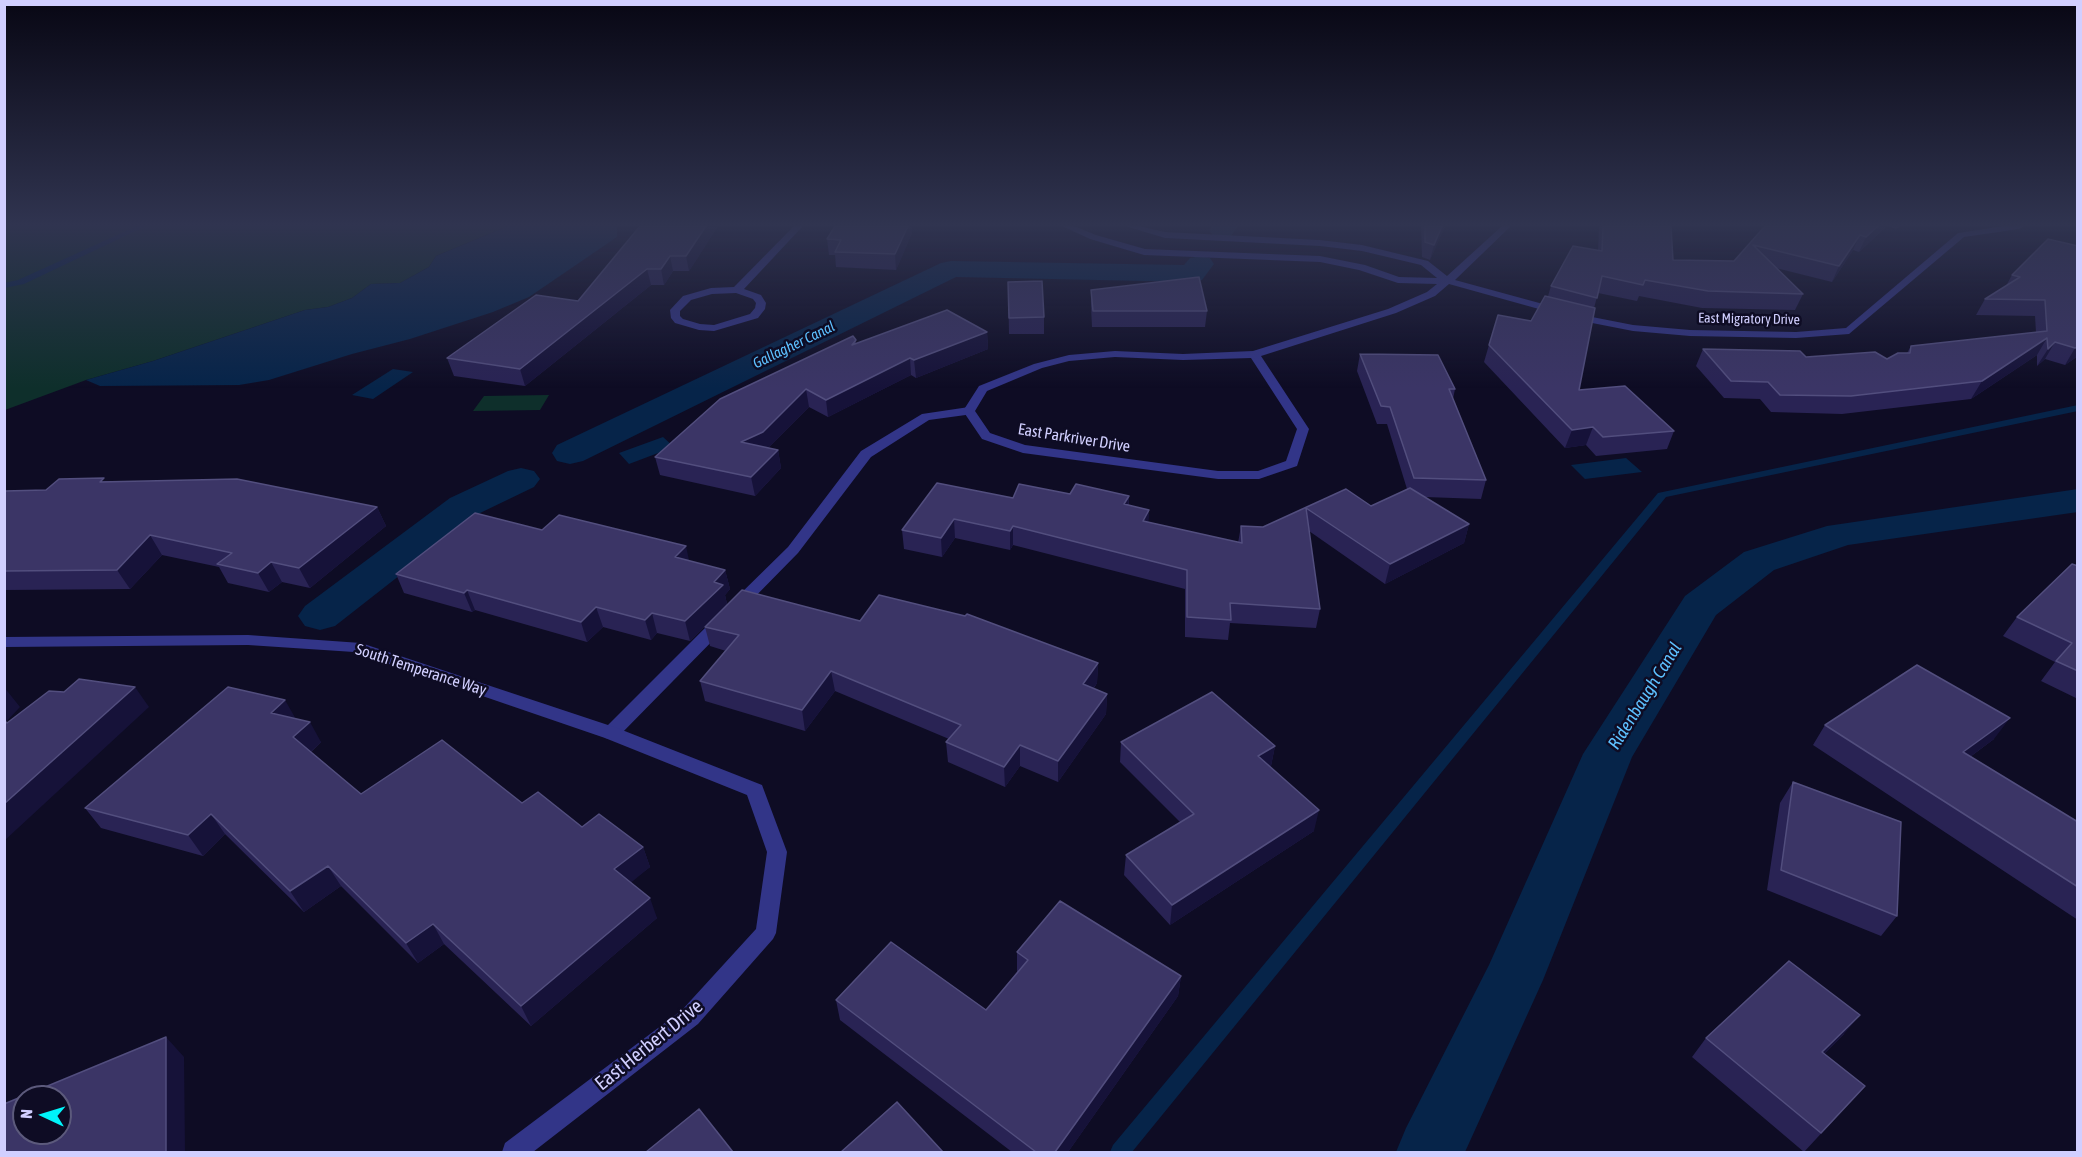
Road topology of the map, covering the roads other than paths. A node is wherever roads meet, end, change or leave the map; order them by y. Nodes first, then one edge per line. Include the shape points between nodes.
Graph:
1 (747, 280) edge
2 (1398, 280) edge
3 (1909, 280) edge
4 (1448, 281) junction
5 (737, 290) junction
6 (1254, 354) junction
7 (969, 411) junction
8 (4, 642) edge
9 (611, 733) junction
10 (777, 852) joint
11 (514, 1152) edge

1 - 5 street
2 - 4 street
3 - 4 street, East Migratory Drive via 1849,331 1796,335 1633,328
4 - 6 street via 1431,294 1392,311
5 - 5 street via 757,297 761,303 754,316 714,328 679,321 675,315 679,304 687,298 711,291
6 - 7 street via 1115,354 1069,358 983,389
6 - 7 street, East Parkriver Drive via 1303,429 1292,463 1259,475 1218,475 1023,449 986,436
7 - 9 street via 926,417 866,454 794,550
8 - 9 street, South Temperance Way via 248,640 355,646
9 - 10 street, South Temperance Way via 754,790
10 - 11 street, East Herbert Drive via 766,933 690,1017

